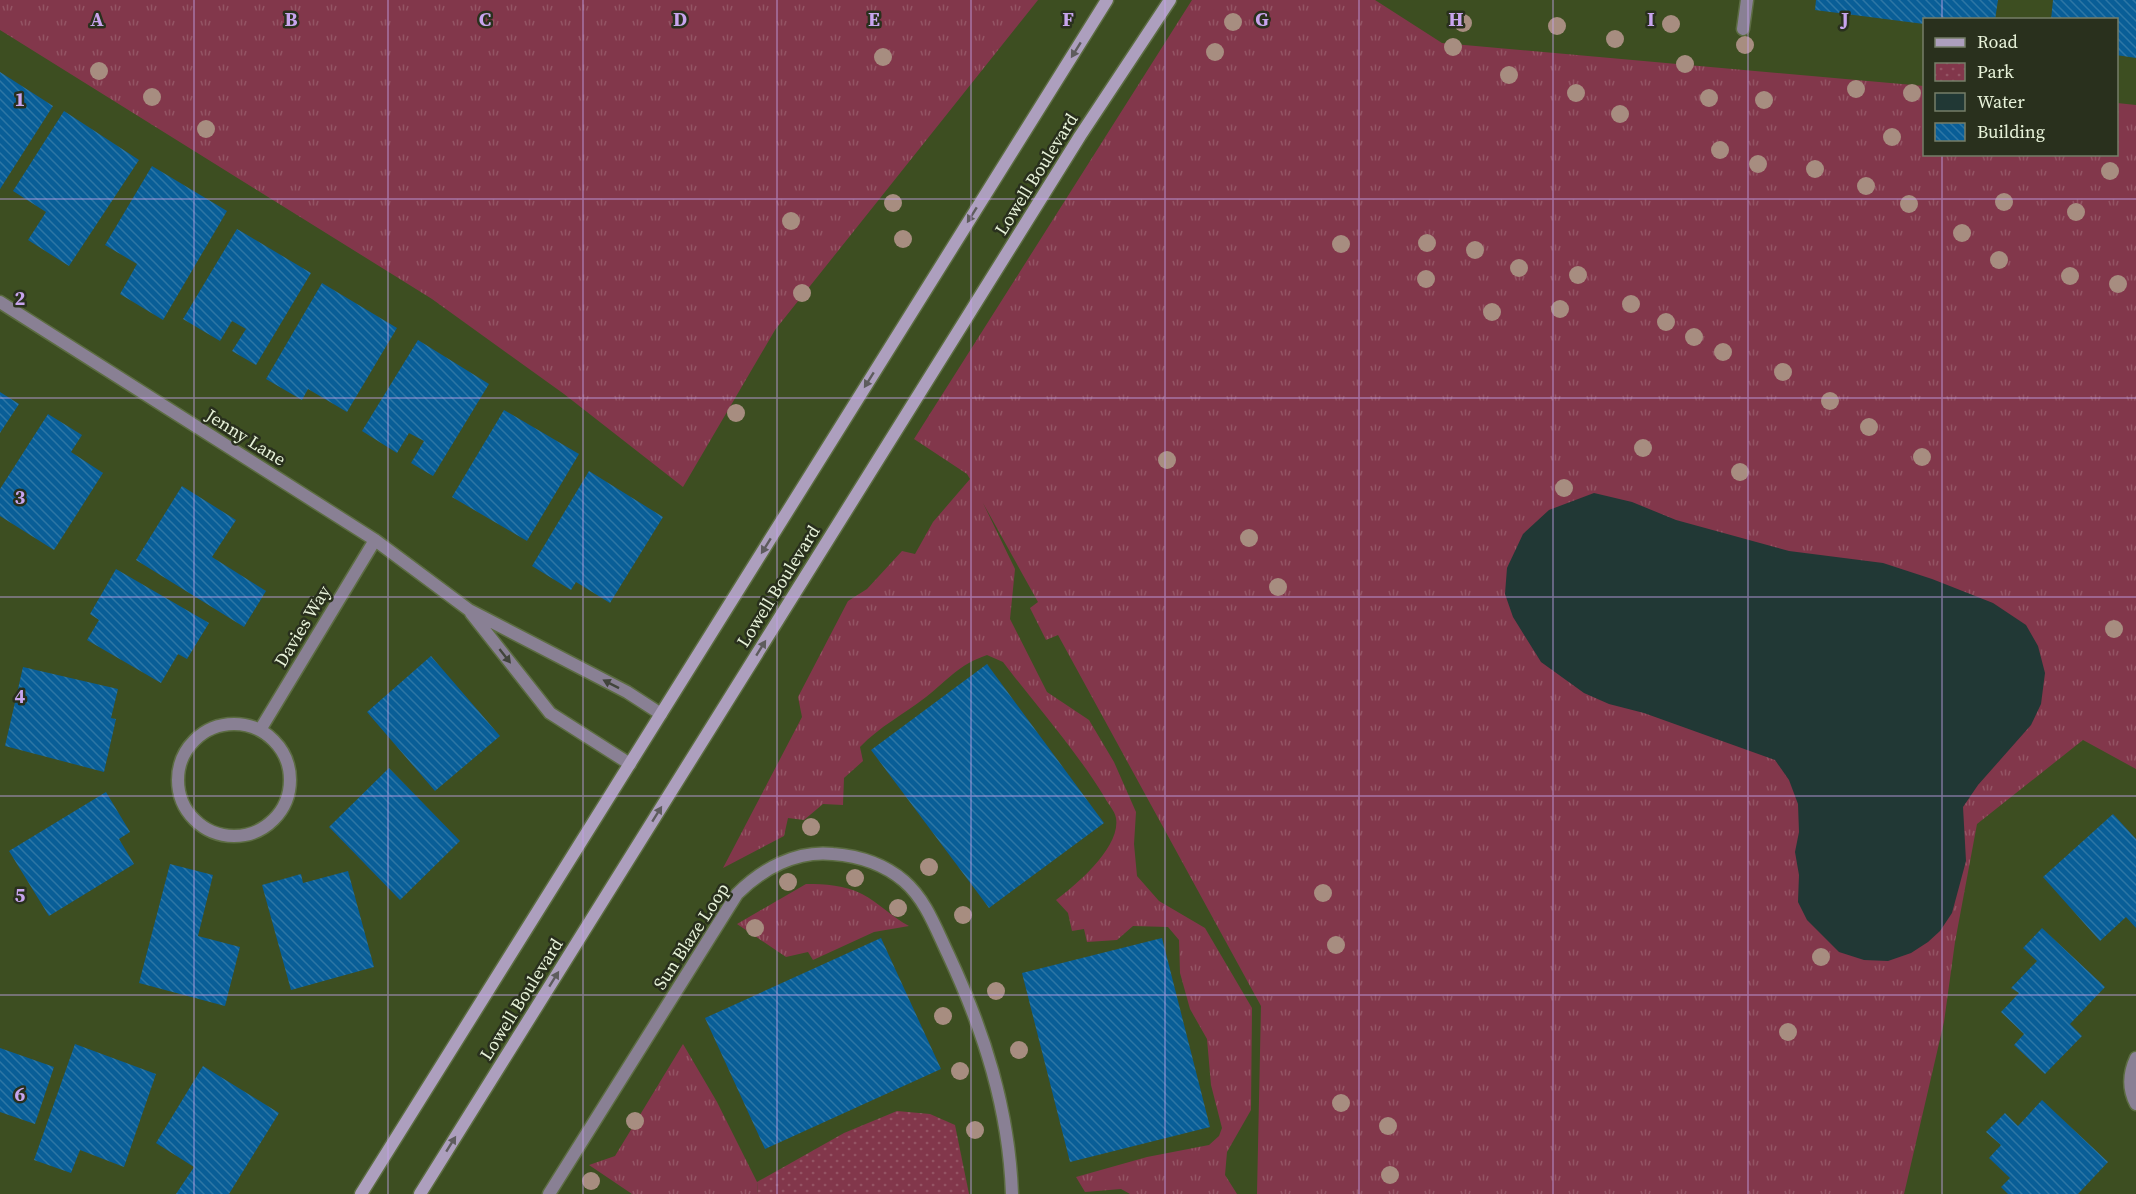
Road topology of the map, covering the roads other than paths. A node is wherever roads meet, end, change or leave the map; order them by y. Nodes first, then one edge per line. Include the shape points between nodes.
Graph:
1 (1107, 0) edge
2 (1170, 0) edge
3 (1747, 0) edge
4 (1743, 29) dead end
5 (0, 302) edge
6 (375, 540) junction
7 (469, 610) junction
8 (661, 714) junction
9 (260, 730) junction
10 (630, 764) junction
11 (2136, 1058) edge
12 (2136, 1104) edge
13 (362, 1194) edge
14 (420, 1194) edge
15 (549, 1194) edge
16 (1012, 1194) edge

1 -> 8 main road, Lowell Boulevard
14 -> 2 main road, Lowell Boulevard via 1080,136
3 - 4 street
5 - 6 street, Jenny Lane
6 - 7 street, Jenny Lane
6 - 9 street, Davies Way
8 -> 7 street, Jenny Lane via 627,692
7 -> 10 street, Jenny Lane via 550,713
8 - 10 main road, Lowell Boulevard
9 - 9 street via 234,723 208,730 188,747 181,759 181,800 188,812 208,829 234,836 247,834 271,822 280,812 290,786 287,760
10 - 13 main road, Lowell Boulevard
11 - 12 street via 2131,1069 2130,1093
15 - 16 street, Sun Blaze Loop via 736,894 783,861 820,852 858,856 891,871 906,882 928,911 988,1049 1003,1105

